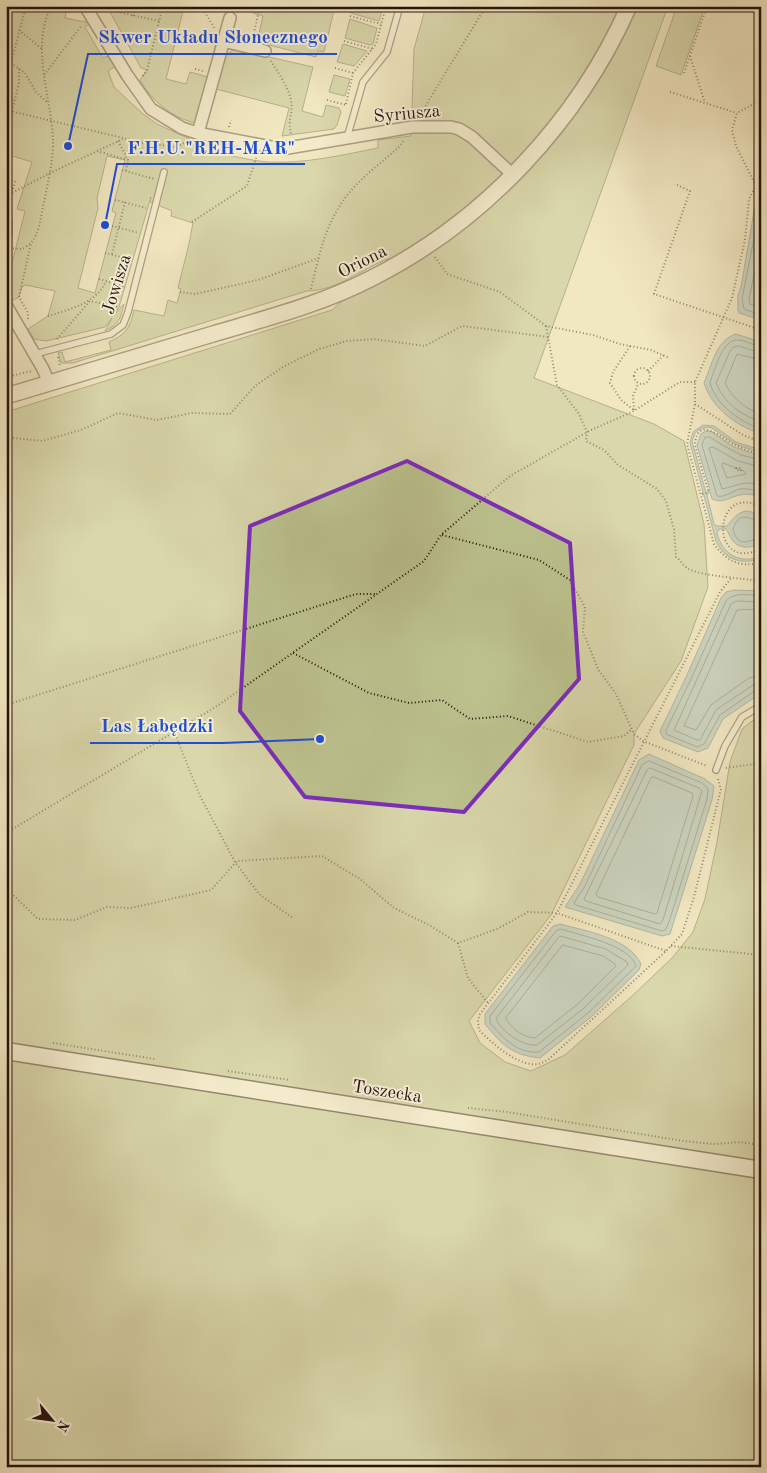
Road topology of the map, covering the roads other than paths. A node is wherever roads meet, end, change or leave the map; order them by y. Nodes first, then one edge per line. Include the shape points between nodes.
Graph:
1 (85, 6) edge
2 (400, 6) edge
3 (630, 6) edge
4 (230, 18) dead end
5 (220, 38) junction
6 (265, 51) road end
7 (196, 136) junction
8 (348, 138) junction
9 (164, 172) dead end
10 (513, 175) junction
11 (6, 222) edge
12 (6, 234) edge
13 (6, 305) edge
14 (35, 354) junction
15 (49, 384) junction
16 (6, 396) edge
17 (761, 706) edge
18 (716, 770) road end
19 (6, 1050) edge
20 (761, 1146) edge
21 (758, 1170) edge

1 - 7 street, Syriusza via 126,75 151,108
2 - 8 lane, Syriusza via 387,52 363,82
3 - 10 street, Oriona via 589,81
4 - 5 street
5 - 6 street
5 - 7 street
7 - 8 street, Syriusza via 282,149
8 - 10 street, Syriusza via 412,127 458,129 472,137
9 - 14 lane, Jowisza via 123,325 111,334
10 - 15 street, Oriona via 429,246 347,290 308,305
11 - 12 street
13 - 14 street
14 - 15 street
15 - 16 street, Oriona
17 - 18 lane via 742,717
19 - 21 main road, Toszecka
20 - 21 lane

